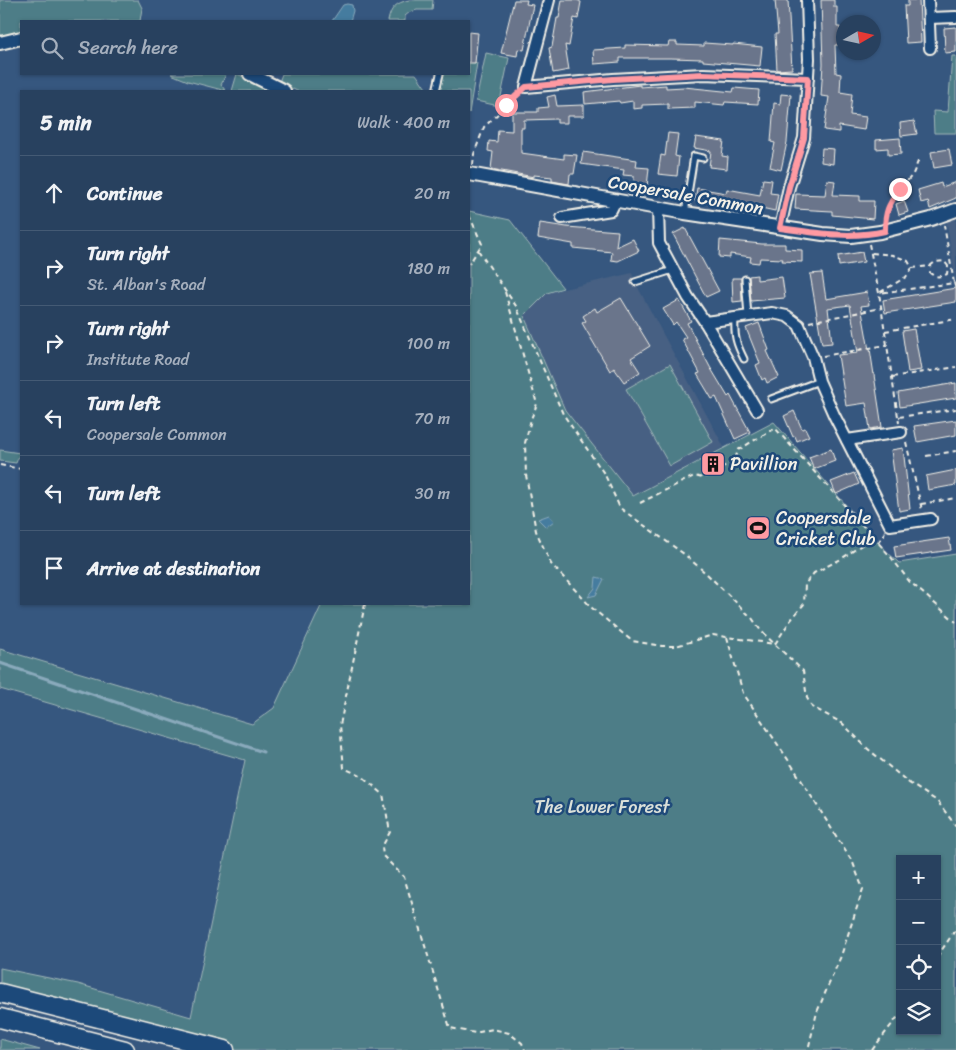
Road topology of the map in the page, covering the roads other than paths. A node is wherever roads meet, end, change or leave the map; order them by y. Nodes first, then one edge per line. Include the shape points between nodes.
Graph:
1 (549, 0) edge
2 (807, 0) edge
3 (928, 0) edge
4 (956, 17) edge
5 (929, 18) junction
6 (20, 38) edge
7 (0, 44) edge
8 (930, 48) dead end
9 (252, 75) edge
10 (440, 75) edge
11 (808, 78) junction
12 (282, 90) edge
13 (436, 90) edge
14 (703, 158) dead end
15 (471, 174) edge
16 (616, 200) junction
17 (658, 208) junction
18 (956, 210) edge
19 (685, 212) junction
20 (562, 218) dead end
21 (780, 228) junction
22 (672, 270) junction
23 (745, 279) dead end
24 (635, 282) dead end
25 (748, 316) junction
26 (735, 317) junction
27 (705, 322) junction
28 (744, 359) dead end
29 (820, 381) junction
30 (771, 398) dead end
31 (757, 410) dead end
32 (901, 432) road end
33 (847, 440) junction
34 (927, 519) road end
35 (0, 993) edge
36 (0, 1018) edge
37 (125, 1050) edge
38 (225, 1050) edge

1 - 11 street via 526,87 703,74
2 - 11 street
3 - 5 street
4 - 5 street
5 - 8 street
6 - 7 street
9 - 12 street
10 - 13 lane
11 - 21 street via 804,138
14 - 19 lane via 694,156
15 - 16 street, Coopersale Common
16 - 17 street, Coopersale Common
16 - 20 street via 611,210
17 - 19 street, Coopersale Common
17 - 22 street via 659,243
18 - 21 street, Coopersale Common via 866,235
19 - 21 street, Coopersale Common
22 - 24 lane
22 - 27 street
23 - 25 lane
25 - 26 street
25 - 29 street via 772,313 787,316 799,325
26 - 27 street
26 - 28 lane via 734,336
27 - 31 street
29 - 30 lane
29 - 33 street
32 - 33 street
33 - 34 street via 890,525
35 - 38 highway
36 - 37 highway

